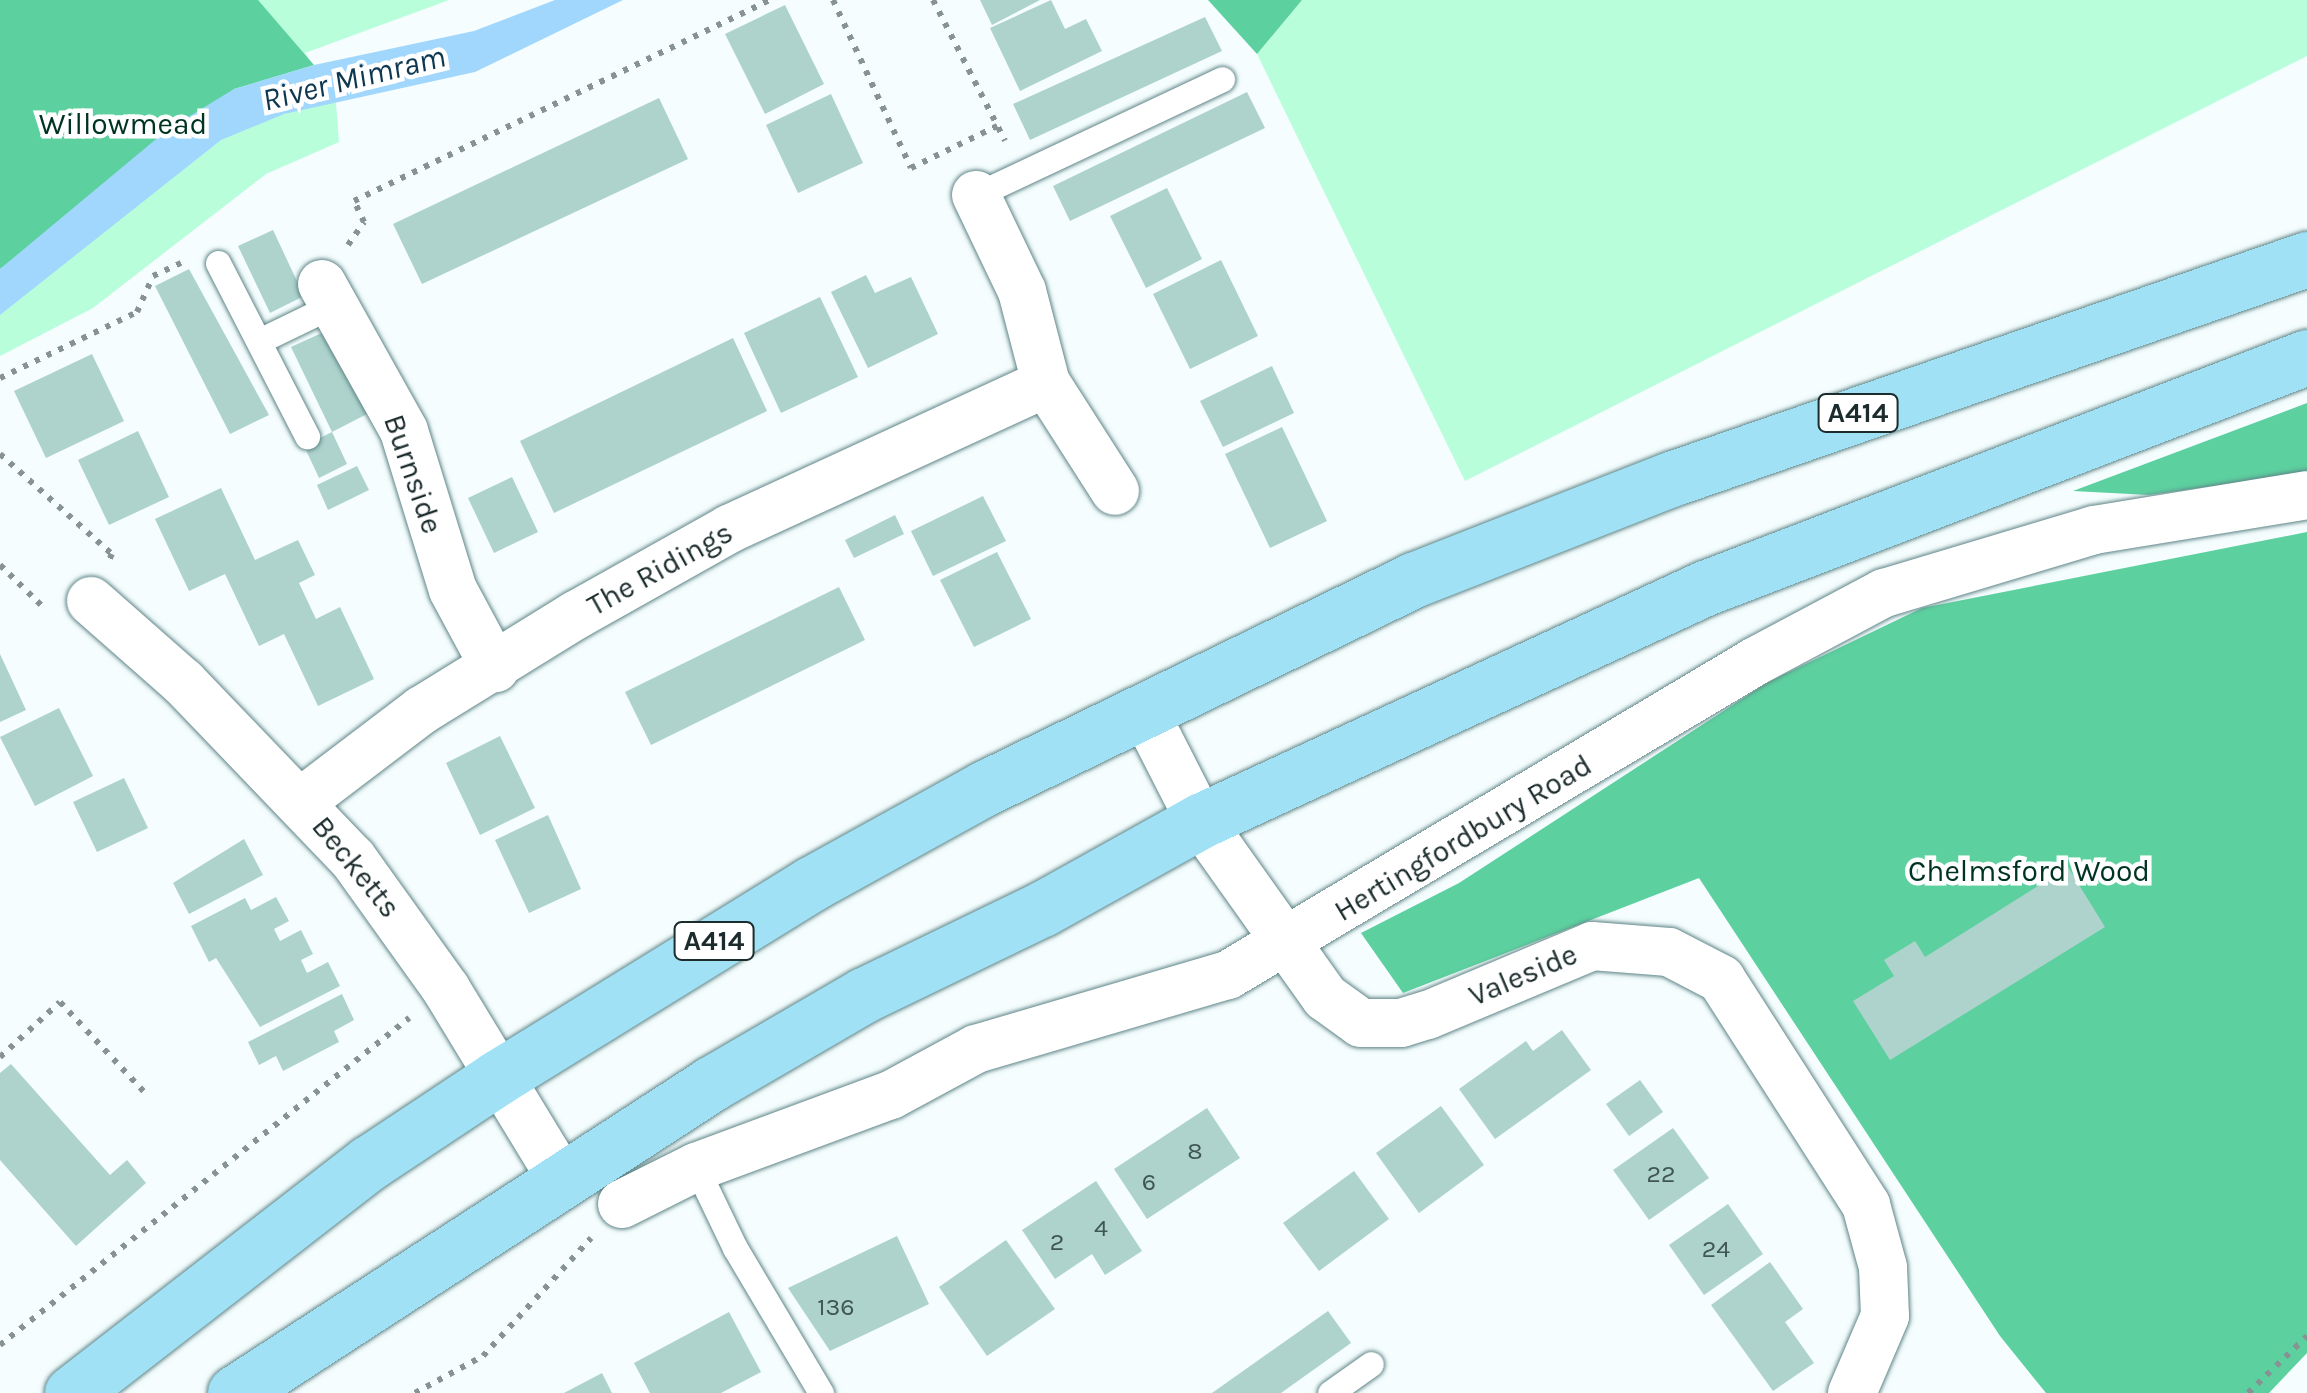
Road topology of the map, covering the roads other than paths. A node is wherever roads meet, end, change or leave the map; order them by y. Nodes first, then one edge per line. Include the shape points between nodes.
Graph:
1 (1222, 79) dead end
2 (976, 195) joint
3 (2307, 258) edge
4 (218, 263) road end
5 (327, 294) joint
6 (260, 341) junction
7 (2307, 357) edge
8 (1046, 384) junction
9 (307, 436) dead end
10 (1115, 491) dead end
11 (2307, 495) edge
12 (91, 601) road end
13 (496, 668) junction
14 (1144, 711) junction
15 (302, 801) junction
16 (1200, 821) junction
17 (1286, 944) junction
18 (496, 1078) junction
19 (696, 1166) junction
20 (562, 1180) junction
21 (622, 1204) road end
22 (1371, 1364) dead end
23 (72, 1393) edge
24 (235, 1393) edge
25 (821, 1393) edge
26 (1330, 1393) edge
27 (1852, 1393) edge

1 - 2 lane
2 - 8 street via 1022,291
3 - 14 highway, A414 via 1671,479 1413,580
4 - 6 lane
5 - 6 lane
5 - 13 street, Burnside via 404,431 452,590
6 - 9 lane
7 - 16 highway via 1704,588
8 - 10 street
8 - 13 street, The Ridings via 730,529
11 - 17 street, Hertingfordbury Road via 2094,530 1884,593 1756,661
12 - 15 street, Becketts
13 - 15 street, The Ridings via 380,739
14 - 16 street, Valeside
14 - 18 highway, A414 via 810,884
15 - 18 street, Becketts via 397,915
16 - 17 street, Valeside
16 - 20 highway via 1042,909 864,995
17 - 19 street, Hertingfordbury Road via 1228,975 976,1049 800,1134
17 - 27 street, Valeside via 1344,1014 1380,1026 1428,1015 1592,946 1669,952 1721,979 1866,1205 1883,1266 1884,1316
18 - 20 street, Becketts
18 - 23 highway, A414 via 370,1163
19 - 21 street, Hertingfordbury Road
19 - 25 lane via 735,1248
20 - 24 highway
22 - 26 lane

